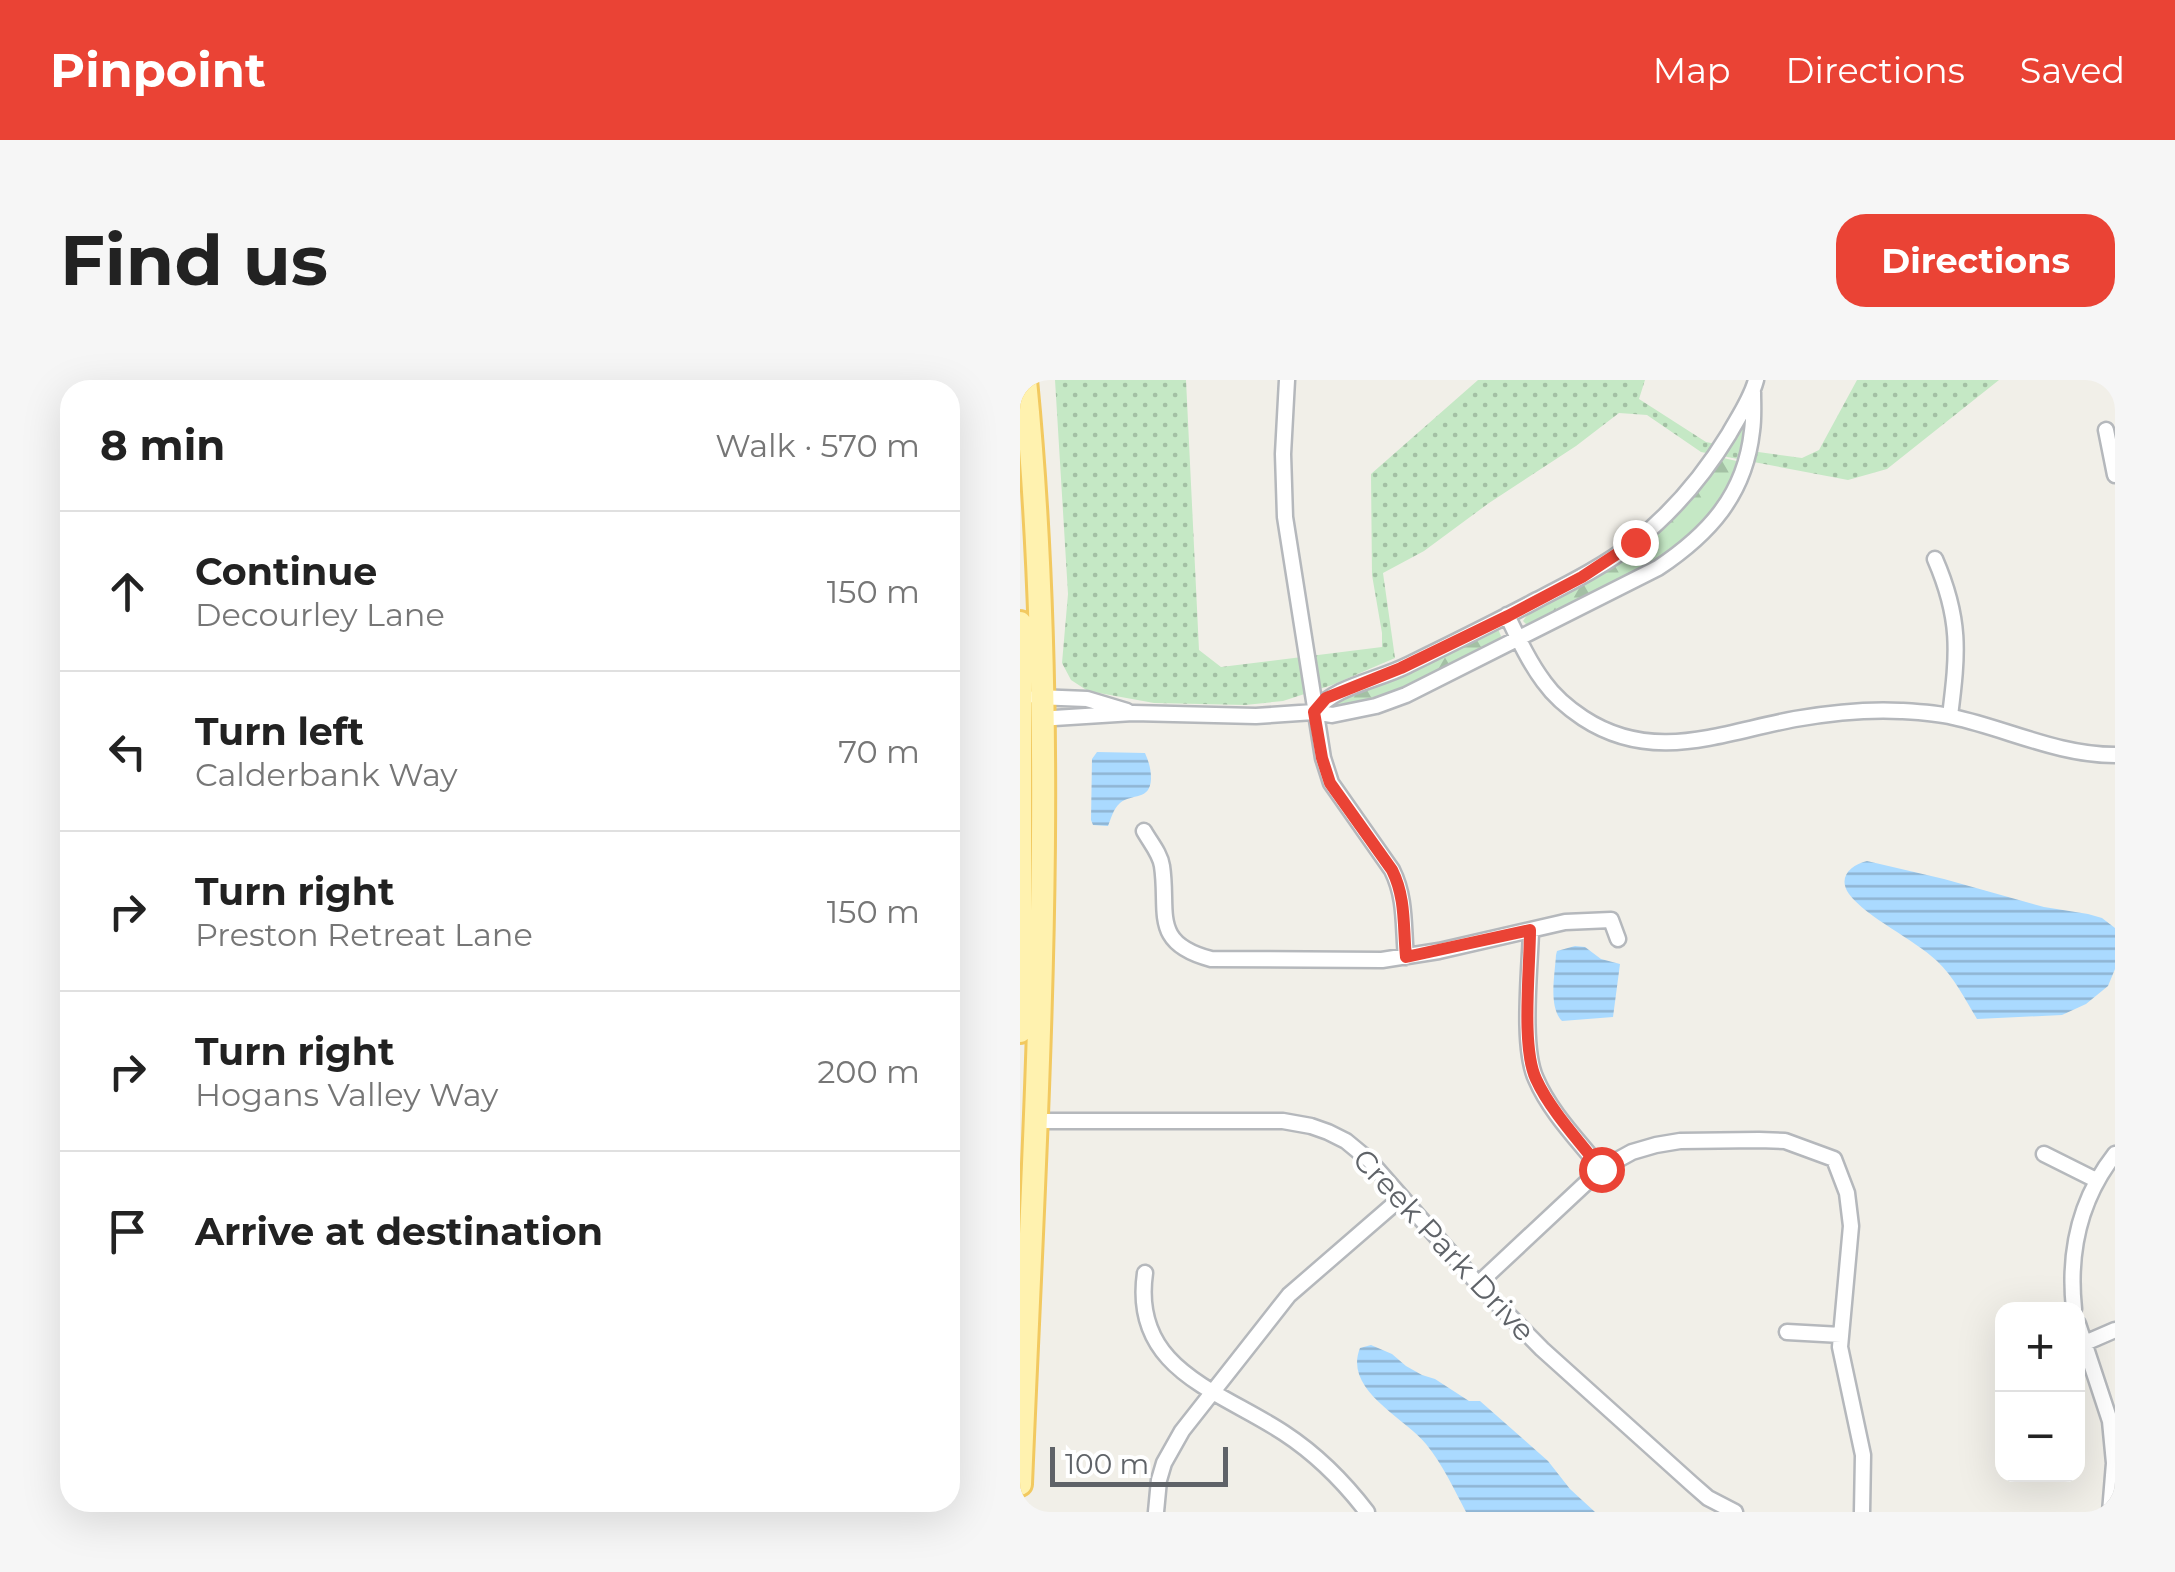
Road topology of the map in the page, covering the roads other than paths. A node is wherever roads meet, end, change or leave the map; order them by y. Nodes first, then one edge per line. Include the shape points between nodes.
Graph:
1 (1025, 380) edge
2 (1286, 380) edge
3 (1755, 386) edge
4 (2106, 430) dead end
5 (2115, 475) edge
6 (1935, 558) dead end
7 (1508, 616) junction
8 (1020, 623) edge
9 (1519, 640) junction
10 (1028, 710) edge
11 (1314, 712) junction
12 (1134, 713) junction
13 (1950, 716) junction
14 (2115, 755) edge
15 (1144, 831) dead end
16 (1530, 930) junction
17 (1618, 939) dead end
18 (1406, 957) junction
19 (1020, 1031) edge
20 (1036, 1121) junction
21 (2044, 1154) dead end
22 (2115, 1154) edge
23 (1601, 1169) junction
24 (2096, 1180) junction
25 (1401, 1198) junction
26 (1145, 1273) dead end
27 (1478, 1284) junction
28 (2074, 1302) edge
29 (2115, 1330) edge
30 (1786, 1332) dead end
31 (1841, 1334) junction
32 (2085, 1343) joint
33 (1213, 1393) junction
34 (1020, 1484) edge
35 (1156, 1512) edge
36 (1367, 1512) edge
37 (1735, 1512) edge
38 (1862, 1512) edge
39 (2110, 1512) edge

1 - 10 main road via 1039,544
2 - 11 street via 1286,517
3 - 7 street via 1716,454 1667,514 1582,577
3 - 9 street via 1746,460 1733,494 1702,535 1658,568
4 - 5 street
6 - 13 street via 1956,624
7 - 9 street
7 - 11 street via 1326,698
8 - 10 main road
9 - 11 street via 1376,706
9 - 13 street via 1558,698 1598,728 1634,740 1672,744 1855,711
10 - 12 street via 1054,718
10 - 12 street via 1086,699
10 - 19 main road
10 - 20 main road via 1042,972
11 - 12 street
11 - 18 street via 1330,783 1398,883
13 - 14 street via 2060,749
15 - 18 street via 1162,866 1170,934 1186,950 1212,959
16 - 17 street via 1611,920
16 - 18 street
16 - 23 street via 1531,1067
20 - 25 street, Creek Park Drive via 1294,1122 1346,1141
20 - 34 main road
21 - 24 street
22 - 24 street
23 - 27 street
23 - 31 street via 1632,1152 1697,1140 1785,1142 1834,1159 1851,1226
24 - 28 street via 2073,1252
25 - 27 street, Creek Park Drive
25 - 33 street via 1300,1283
26 - 33 street via 1143,1310 1151,1332 1173,1364
27 - 37 street, Creek Park Drive via 1692,1484
29 - 32 street
30 - 31 street
31 - 38 street via 1863,1454
32 - 39 street via 2113,1435
33 - 35 street via 1172,1447
33 - 36 street via 1300,1444

